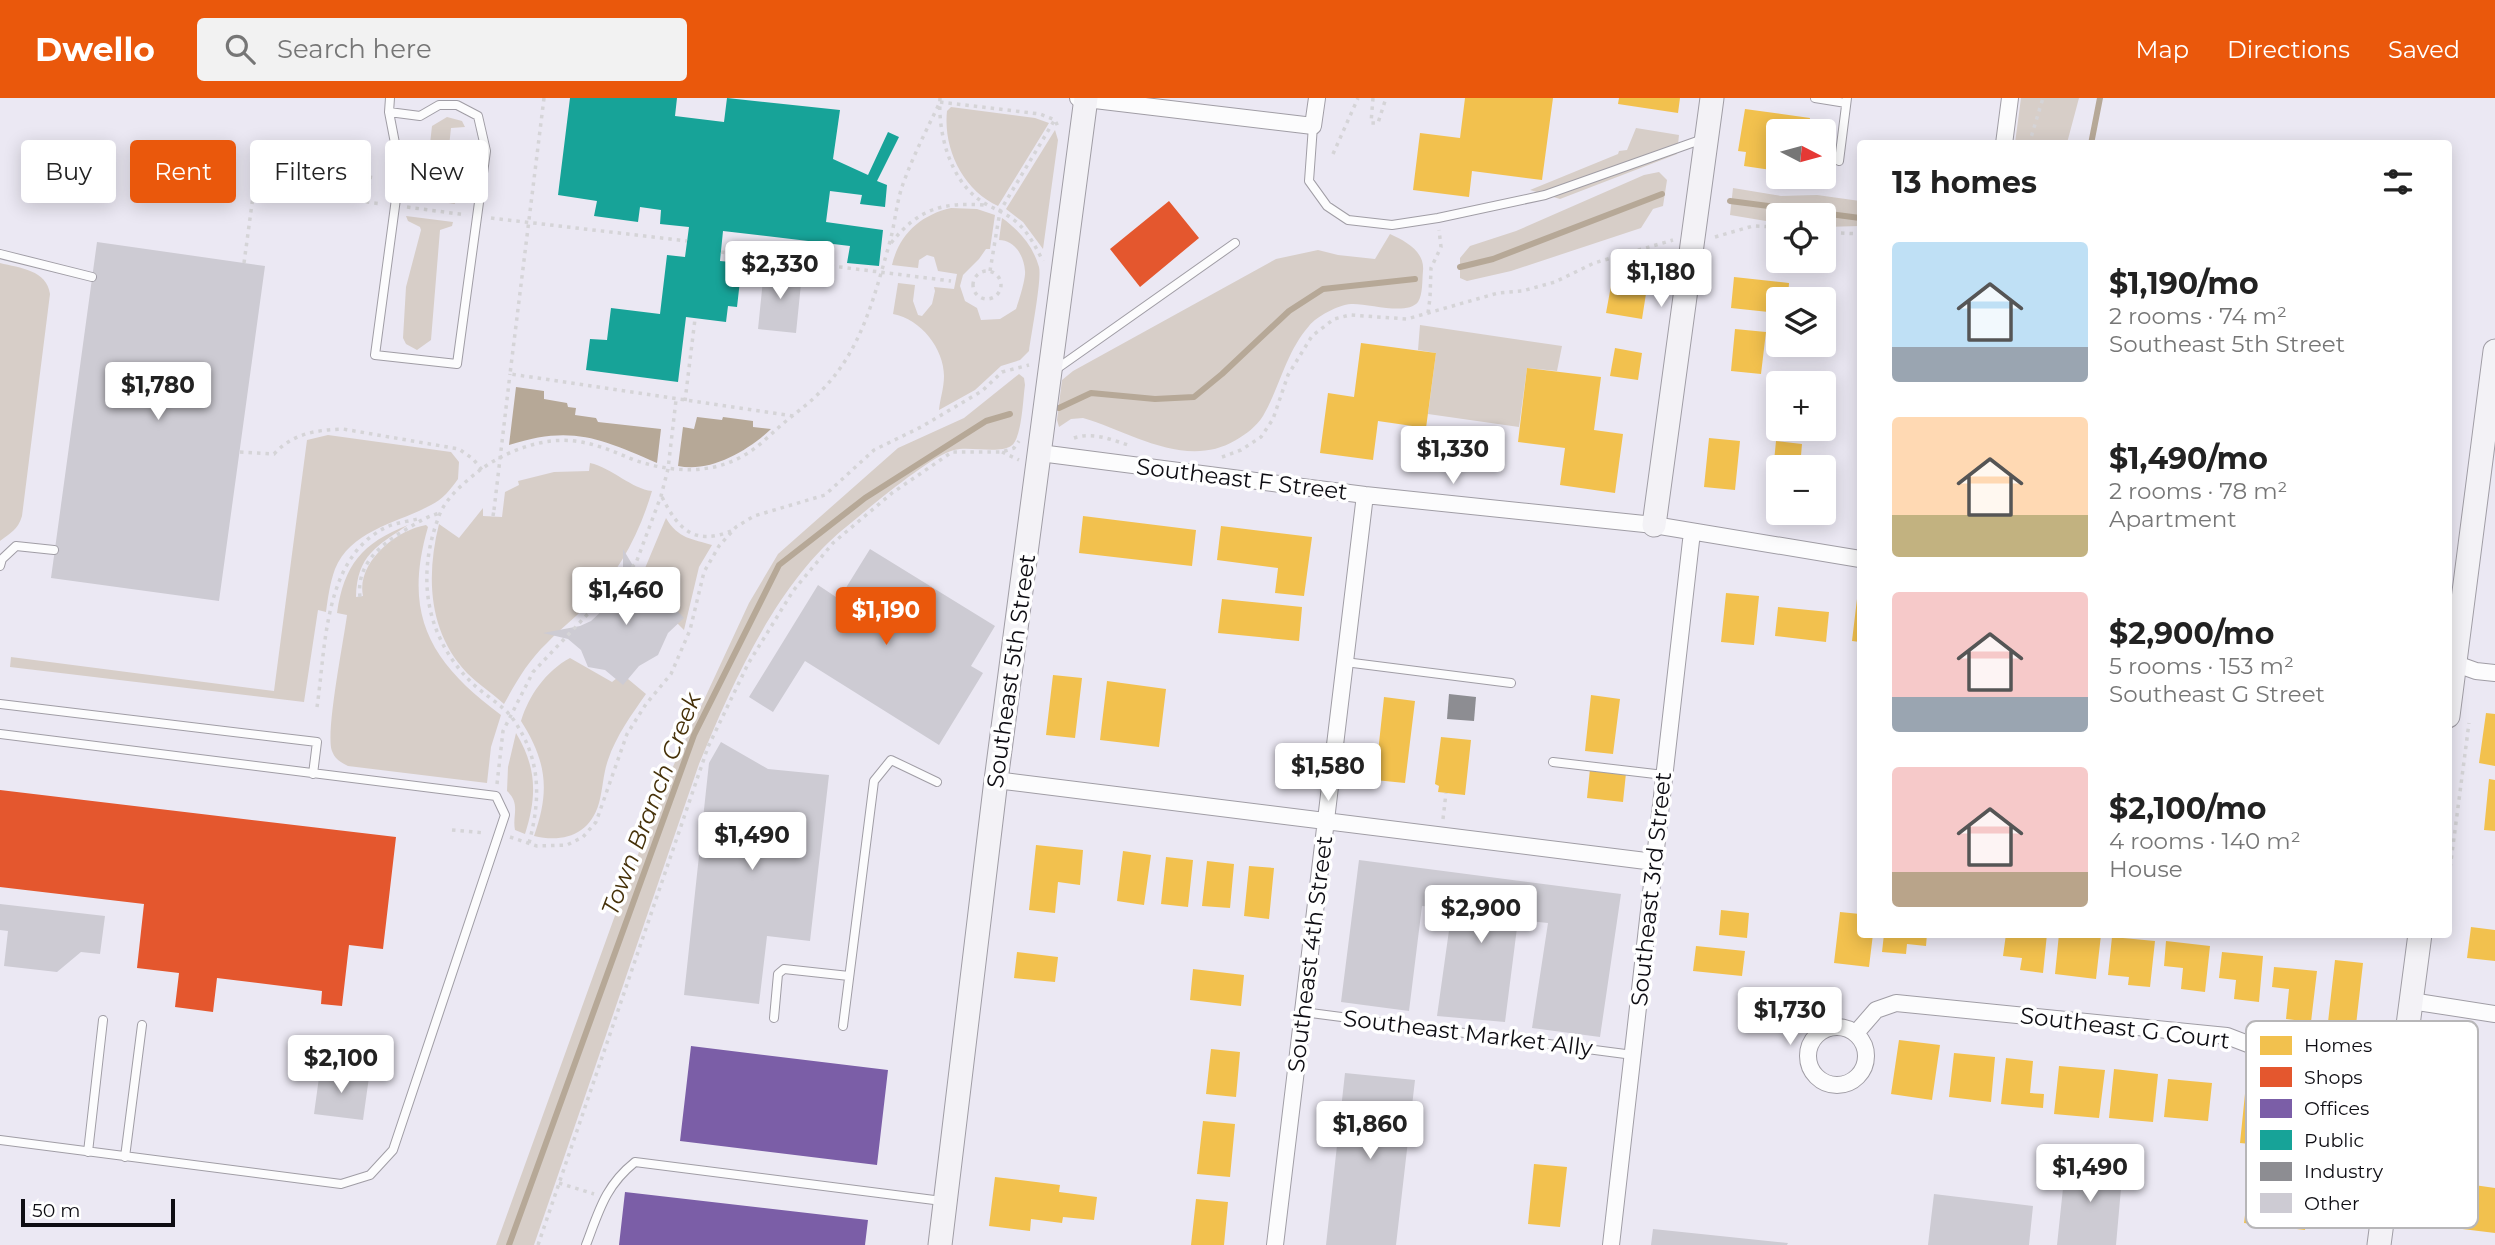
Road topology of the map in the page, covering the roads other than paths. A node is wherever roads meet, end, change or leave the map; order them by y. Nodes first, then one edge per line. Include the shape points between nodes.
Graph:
1 (390, 98) edge
2 (1076, 98) edge
3 (1086, 98) edge
4 (1317, 98) edge
5 (1712, 98) edge
6 (1815, 98) edge
7 (2010, 98) edge
8 (1846, 100) edge
9 (389, 112) junction
10 (1313, 126) junction
11 (1706, 138) junction
12 (2005, 140) edge
13 (1839, 161) dead end
14 (1235, 243) dead end
15 (0, 254) edge
16 (92, 277) dead end
17 (2495, 351) edge
18 (1041, 369) junction
19 (1032, 457) junction
20 (1365, 495) junction
21 (1654, 525) junction
22 (1692, 532) junction
23 (54, 550) dead end
24 (1857, 559) edge
25 (0, 566) edge
26 (2452, 655) edge
27 (1345, 662) junction
28 (2452, 662) edge
29 (2495, 673) edge
30 (1511, 683) dead end
31 (0, 704) edge
32 (0, 734) edge
33 (1553, 762) dead end
34 (313, 774) junction
35 (1664, 775) junction
36 (996, 780) junction
37 (937, 782) dead end
38 (1326, 821) junction
39 (1654, 862) junction
40 (2419, 938) edge
41 (849, 976) junction
42 (2411, 1001) junction
43 (1303, 1012) junction
44 (2495, 1014) edge
45 (774, 1018) dead end
46 (103, 1020) dead end
47 (2408, 1021) edge
48 (142, 1025) dead end
49 (843, 1026) dead end
50 (1856, 1033) dead end
51 (2246, 1043) edge
52 (1633, 1055) junction
53 (0, 1140) edge
54 (88, 1152) junction
55 (125, 1157) junction
56 (945, 1202) junction
57 (586, 1245) edge
58 (940, 1245) edge
59 (1275, 1245) edge
60 (1611, 1245) edge

1 - 9 lane
2 - 3 street
3 - 10 street
3 - 18 street, Southeast 5th Street
4 - 10 street
5 - 11 street
6 - 8 lane
7 - 12 street
8 - 13 lane
9 - 9 lane via 420,116 439,105 457,105 478,116 486,151 457,364 375,355 400,169
10 - 11 lane via 1309,181 1327,206 1348,220 1392,225 1545,195
11 - 21 street
14 - 18 lane
15 - 16 lane
17 - 26 street
18 - 19 street, Southeast 5th Street
19 - 20 street, Southeast F Street
19 - 36 street, Southeast 5th Street
20 - 21 street, Southeast F Street
20 - 27 street, Southeast 4th Street
21 - 22 street, Southeast F Street
22 - 24 street, Southeast F Street
22 - 35 street, Southeast 3rd Street
23 - 25 lane via 16,546
27 - 30 lane
27 - 38 street, Southeast 4th Street
28 - 29 street
31 - 34 lane via 317,742
32 - 34 lane
33 - 35 lane
34 - 55 lane via 496,796 505,815 393,1150 370,1175 341,1184
35 - 39 street, Southeast 3rd Street
36 - 38 street
36 - 56 street, Southeast 5th Street
37 - 41 lane via 891,760 874,781
38 - 39 street
38 - 43 street, Southeast 4th Street
39 - 52 street, Southeast 3rd Street
40 - 42 street
41 - 45 lane via 784,970 778,974
41 - 49 lane
42 - 44 street
42 - 47 street
43 - 52 lane, Southeast Market Ally
43 - 59 street, Southeast 4th Street
46 - 54 lane
48 - 55 lane
50 - 51 street, Southeast G Court via 1876,1010 1896,1003 2227,1036
52 - 60 street, Southeast 3rd Street
53 - 54 lane
54 - 55 lane
56 - 57 lane via 635,1162 603,1197
56 - 58 street, Southeast 5th Street

